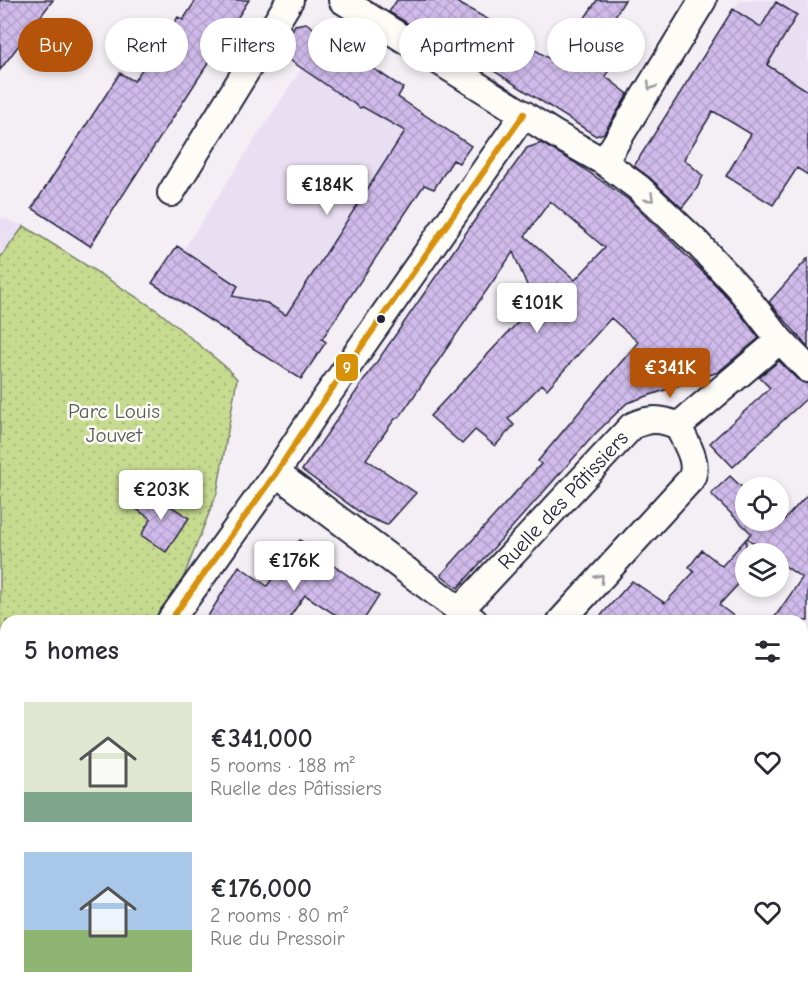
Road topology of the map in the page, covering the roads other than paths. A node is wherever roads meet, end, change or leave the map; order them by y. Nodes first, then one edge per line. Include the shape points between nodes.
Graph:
1 (290, 0) edge
2 (342, 0) edge
3 (703, 0) edge
4 (524, 114) junction
5 (604, 162) junction
6 (171, 194) dead end
7 (780, 340) junction
8 (808, 369) edge
9 (678, 426) junction
10 (276, 473) junction
11 (174, 615) edge
12 (467, 615) edge
13 (566, 615) edge

1 - 6 street
2 - 4 street
3 -> 5 street
4 - 5 street
4 - 10 street
5 -> 7 street via 639,188 698,244
7 - 8 street
7 - 9 street
9 - 12 street, Ruelle des Pâtissiers via 655,419 632,426
13 -> 9 street via 691,479 695,463
10 - 11 street
10 - 12 street, Ruelle des Pâtissiers

